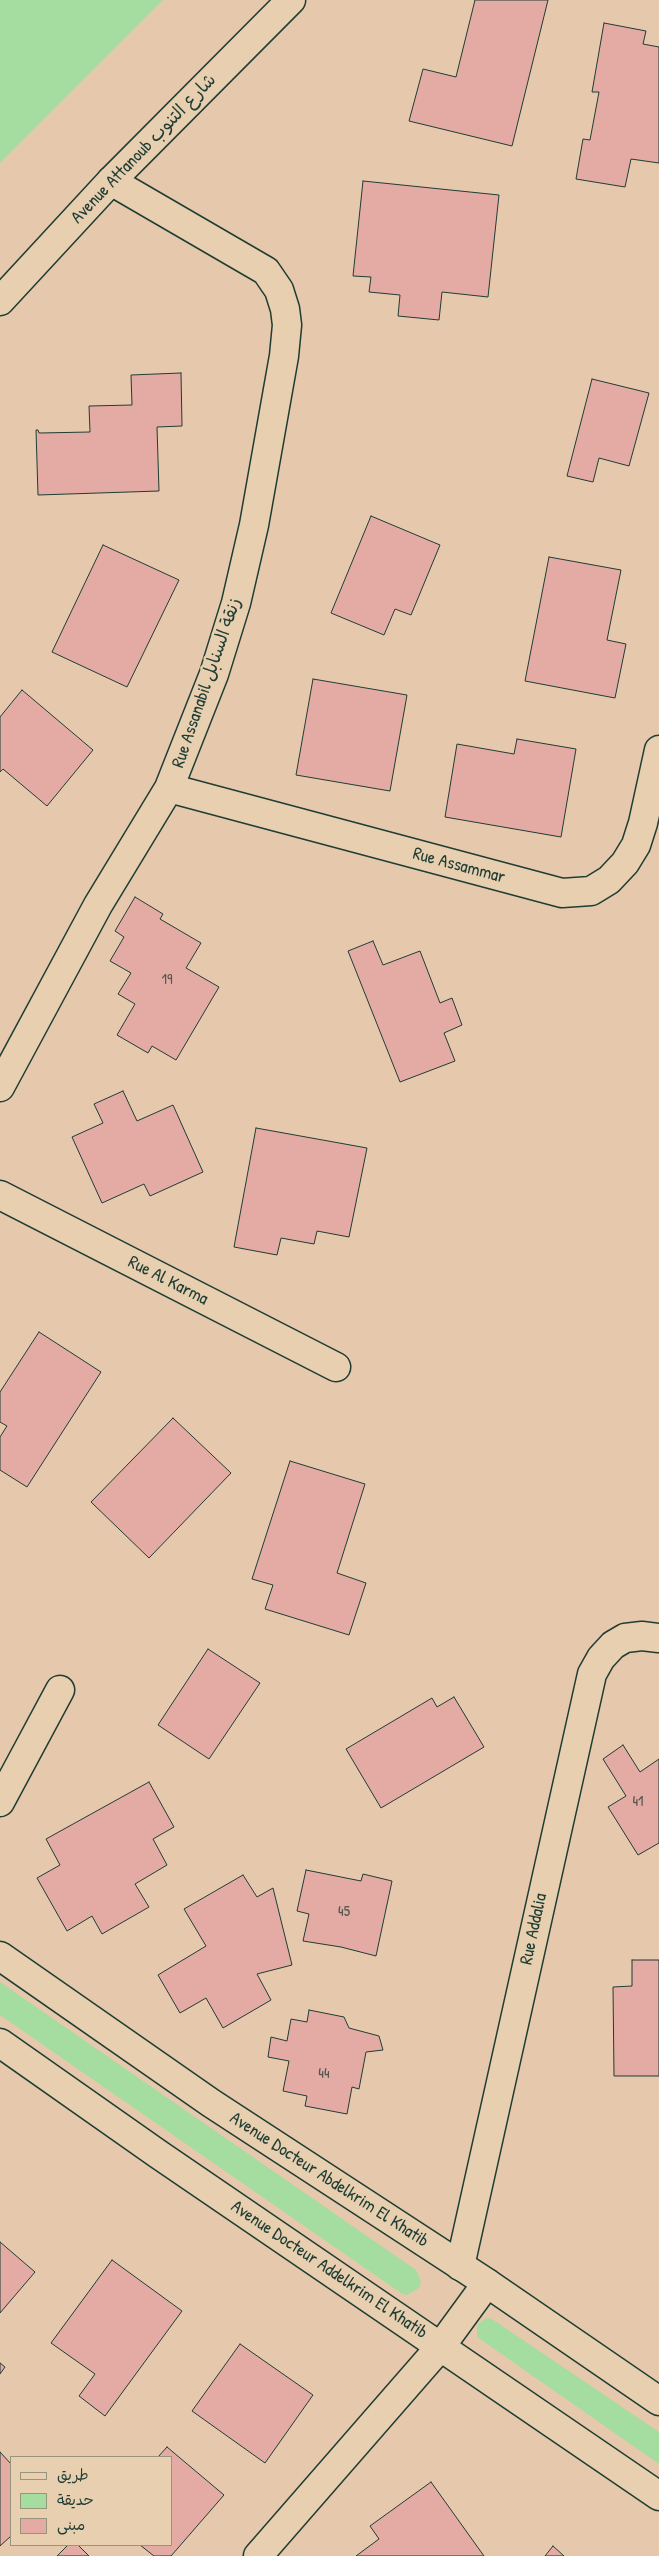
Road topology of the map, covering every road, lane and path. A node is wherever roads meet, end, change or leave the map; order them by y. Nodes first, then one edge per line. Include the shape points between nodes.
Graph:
1 (291, 0) edge
2 (111, 181) junction
3 (0, 301) edge
4 (659, 750) edge
5 (169, 788) junction
6 (0, 1087) edge
7 (0, 1195) edge
8 (336, 1367) dead end
9 (659, 1638) edge
10 (60, 1690) dead end
11 (0, 1802) edge
12 (0, 1956) edge
13 (0, 2042) edge
14 (460, 2266) junction
15 (487, 2283) junction
16 (441, 2346) junction
17 (659, 2401) edge
18 (659, 2496) edge
19 (258, 2556) edge

1 - 2 street, Avenue Attanoub شارع التنوب
2 - 3 street, Avenue Attanoub شارع التنوب
2 - 5 street, Rue Assanabil زنقة السنابل via 266,271 279,290 287,325 254,525 236,603 214,674
4 - 5 street, Rue Assammar via 636,845 610,880 591,891 562,893
5 - 6 street, Rue Assanabil زنقة السنابل via 98,905
7 - 8 street, Rue Al Karma
9 - 14 street, Rue Addalia via 625,1638 601,1658 592,1674
10 - 11 street
12 - 14 street, Avenue Docteur Abdelkrim El Khatib via 211,2103
13 - 16 street, Avenue Docteur Addelkrim El Khatib
14 - 15 street, Avenue Docteur Abdelkrim El Khatib
15 - 16 street
15 - 17 street, Avenue Docteur Abdelkrim El Khatib
16 - 18 street, Avenue Docteur Addelkrim El Khatib
16 - 19 street

